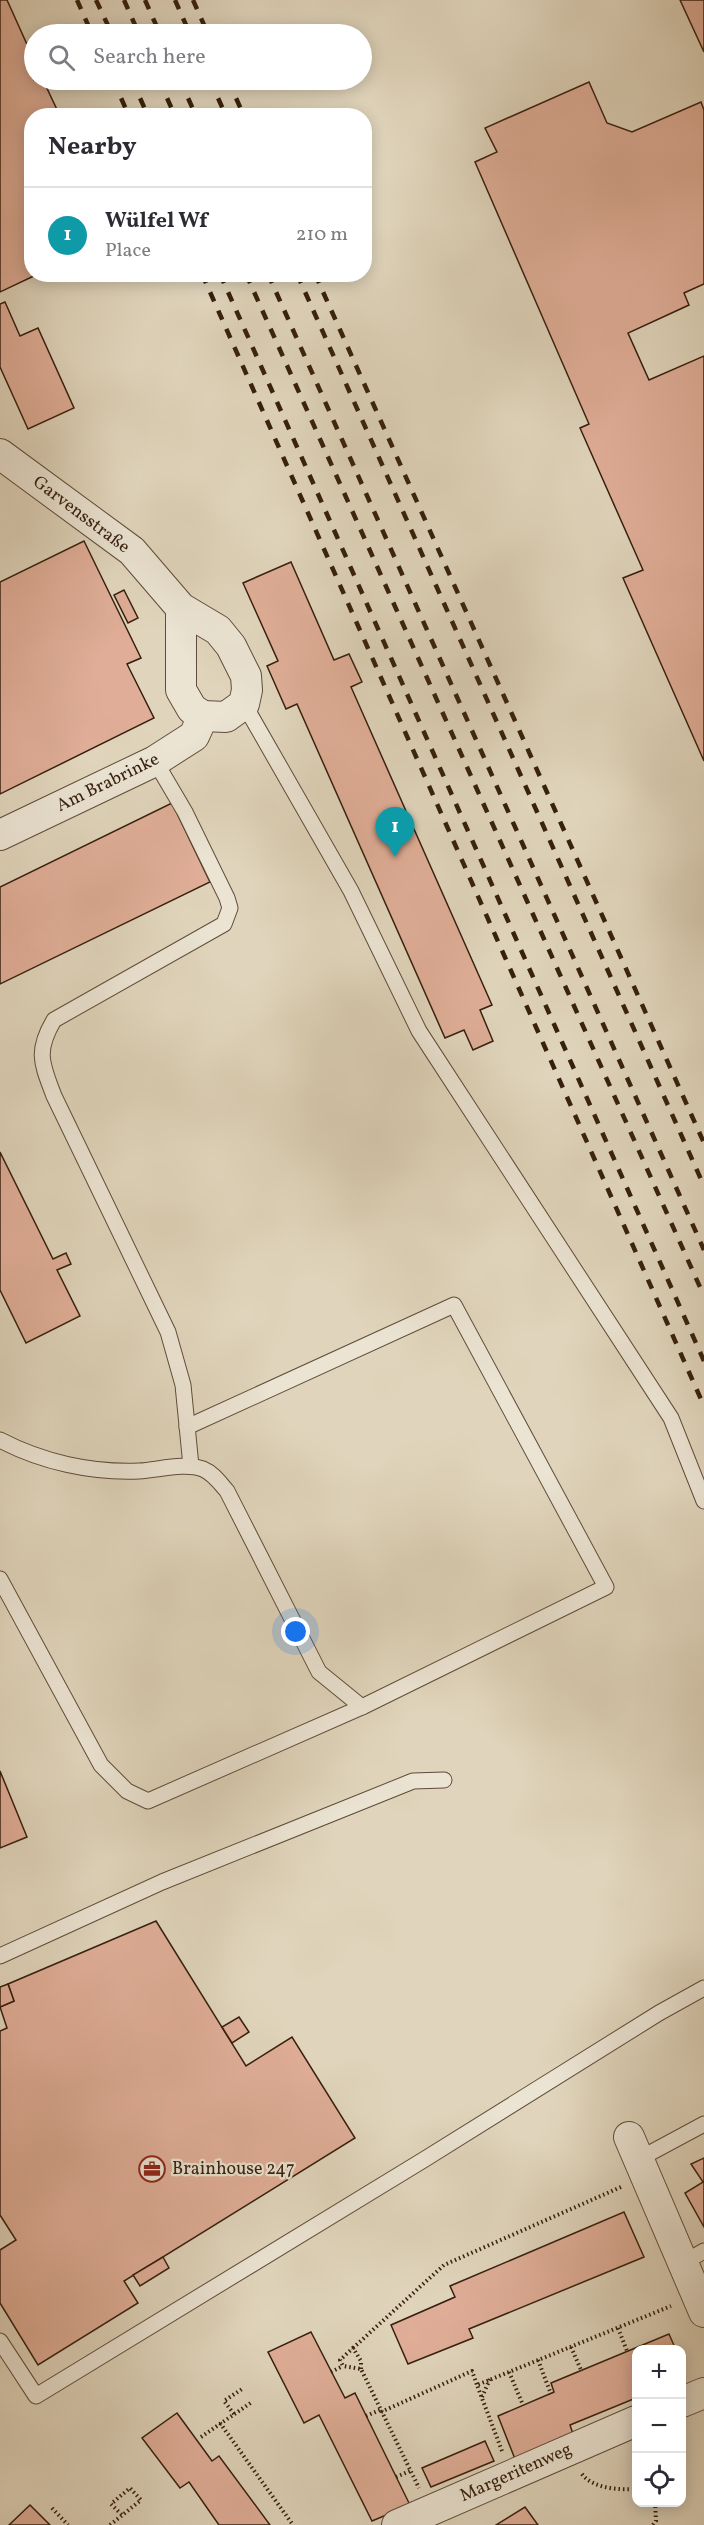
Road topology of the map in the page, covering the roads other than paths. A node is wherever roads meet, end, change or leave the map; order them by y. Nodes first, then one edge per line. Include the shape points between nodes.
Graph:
1 (0, 454) edge
2 (181, 608) junction
3 (244, 704) junction
4 (203, 716) junction
5 (155, 761) junction
6 (0, 835) edge
7 (187, 1427) junction
8 (0, 1440) edge
9 (191, 1466) junction
10 (704, 1501) edge
11 (0, 1580) edge
12 (362, 1707) junction
13 (444, 1780) dead end
14 (0, 1956) edge
15 (704, 1988) edge
16 (704, 2124) edge
17 (638, 2157) joint
18 (694, 2257) edge
19 (700, 2304) edge
20 (0, 2341) edge
21 (704, 2393) edge
22 (686, 2400) edge
23 (632, 2423) edge
24 (397, 2525) edge

1 - 2 street, Garvensstraße via 132,551
2 - 3 street, Garvensstraße via 218,630 231,646 246,676
2 - 4 street via 181,690 192,710
3 - 4 street via 226,717
3 - 10 lane via 351,891 419,1031 671,1418
4 - 5 street, Am Brabrinke via 194,736
5 - 6 street, Am Brabrinke
5 - 7 lane via 185,812 230,908 224,924 54,1020 42,1047 42,1064 168,1332 183,1385
7 - 9 lane
7 - 12 lane via 454,1305 606,1587
8 - 9 lane via 52,1462 94,1468 136,1471
9 - 12 lane via 216,1478 227,1491 319,1672
11 - 12 lane via 101,1765 127,1791 148,1801
13 - 14 lane via 413,1781 162,1882
15 - 20 lane via 36,2396
16 - 17 lane
17 - 18 street
18 - 19 street
21 - 22 street
23 - 24 street, Margeritenweg

